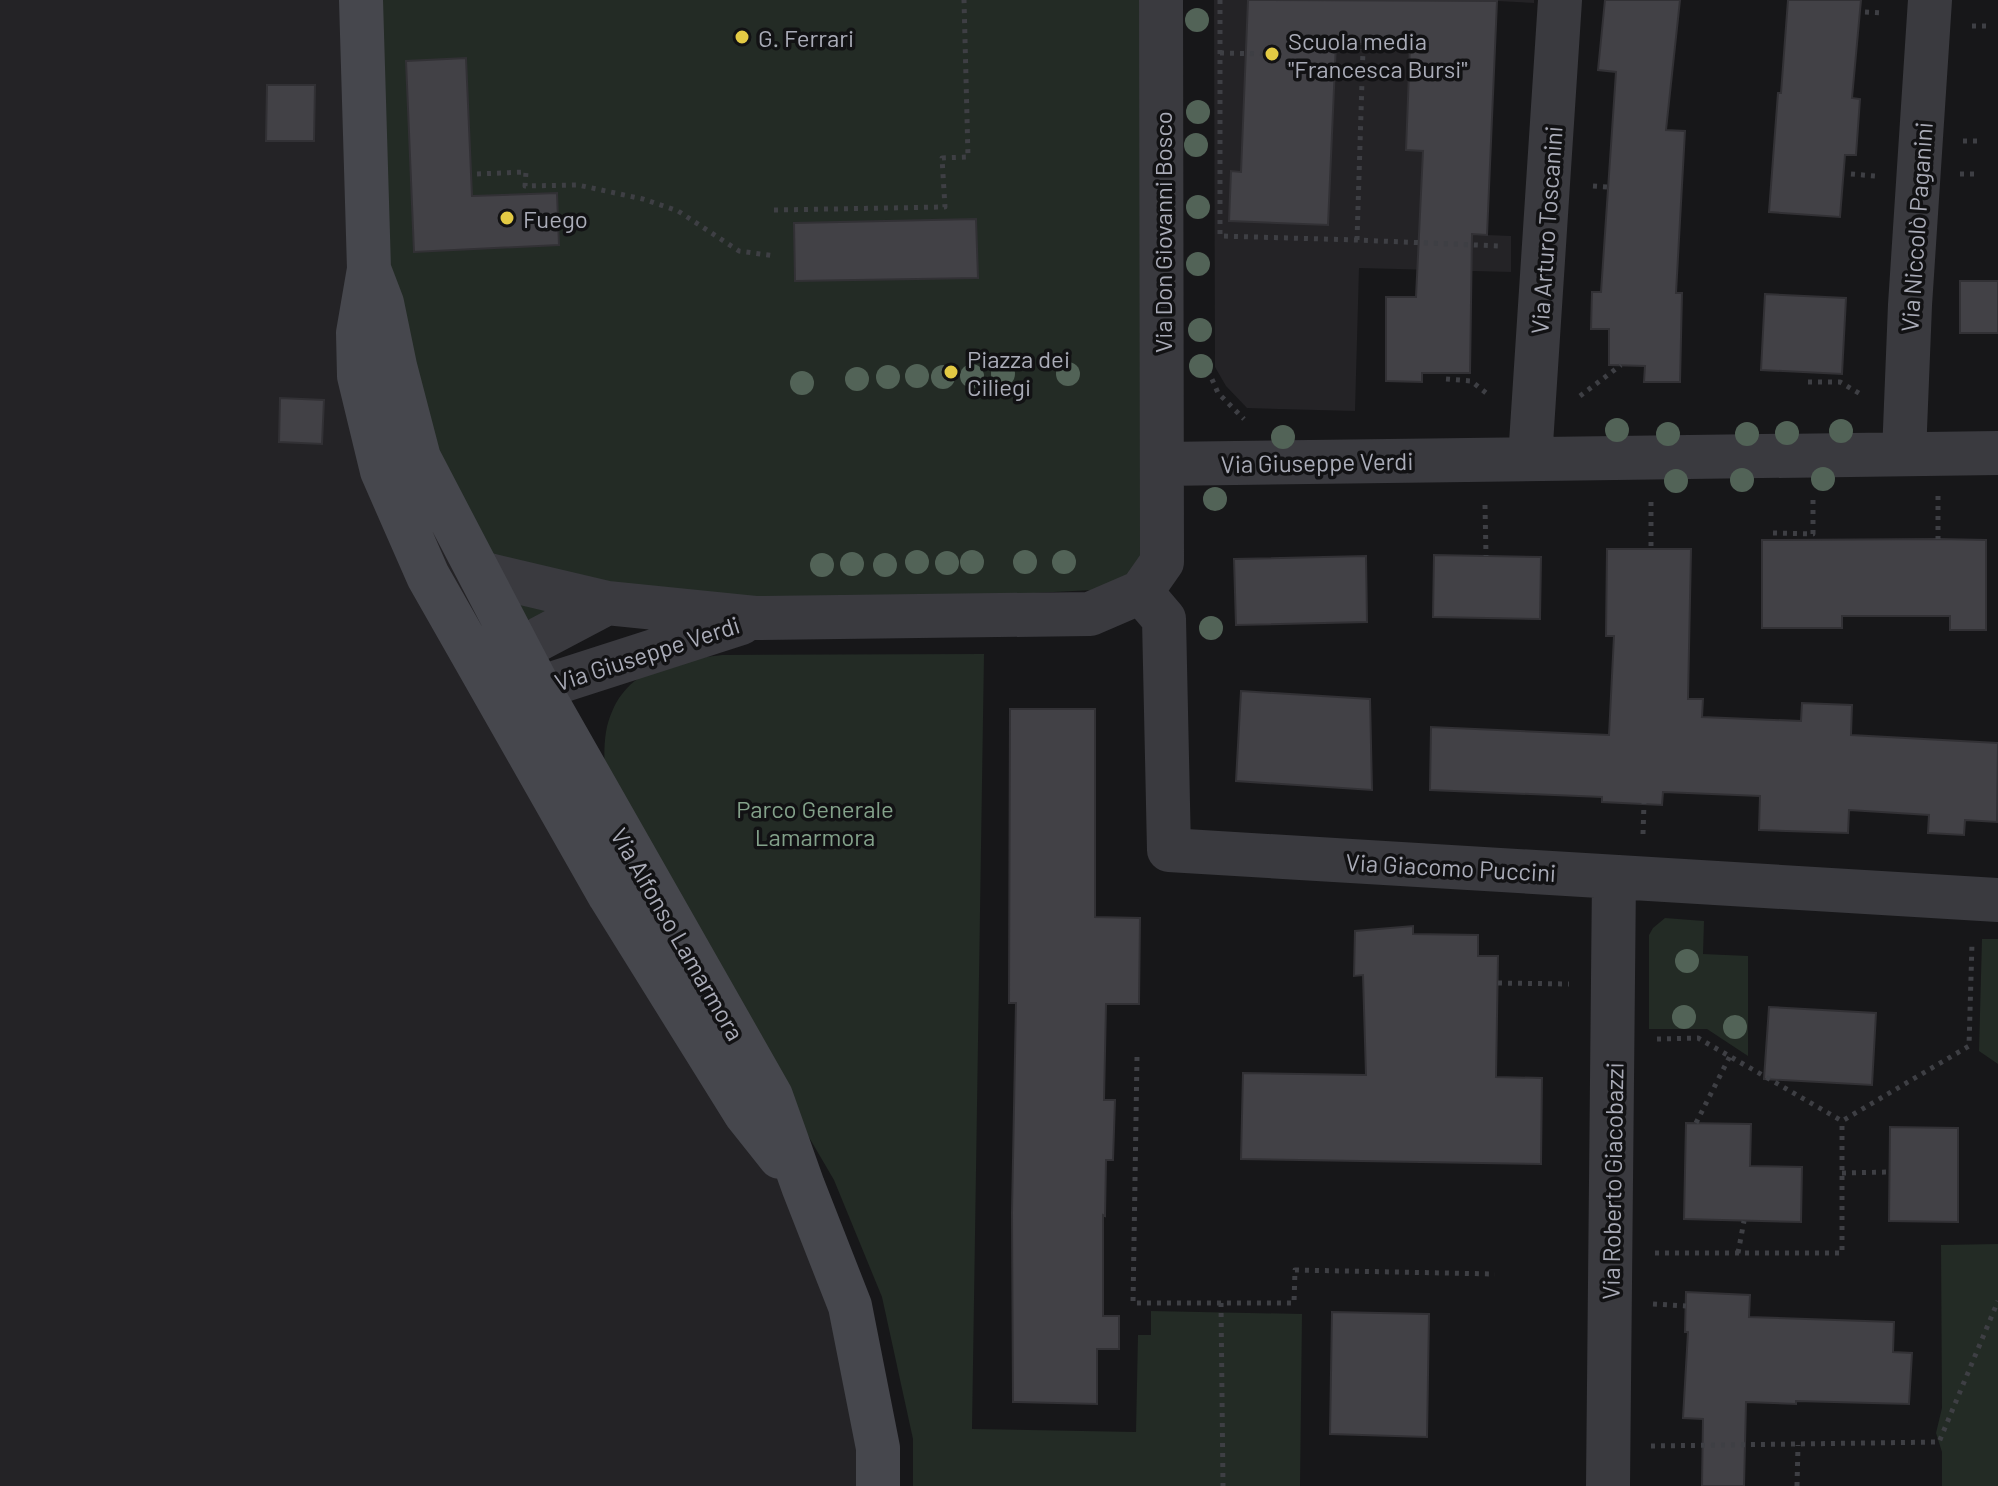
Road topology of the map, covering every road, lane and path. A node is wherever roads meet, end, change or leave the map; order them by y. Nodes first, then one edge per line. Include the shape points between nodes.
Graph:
1 (361, 0) edge
2 (964, 0) edge
3 (1161, 0) edge
4 (1220, 0) edge
5 (1560, 0) edge
6 (1930, 0) edge
7 (1363, 49) dead end
8 (1220, 53) junction
9 (1272, 54) dead end
10 (477, 174) dead end
11 (774, 210) dead end
12 (1357, 240) junction
13 (1511, 247) dead end
14 (775, 256) dead end
15 (369, 269) junction
16 (1621, 365) dead end
17 (1208, 370) dead end
18 (1446, 379) dead end
19 (1808, 382) dead end
20 (1578, 398) dead end
21 (1870, 399) dead end
22 (1500, 404) dead end
23 (1244, 419) dead end
24 (1998, 453) edge
25 (1904, 454) junction
26 (1530, 459) junction
27 (1162, 464) junction
28 (1651, 491) dead end
29 (1813, 491) dead end
30 (1938, 491) dead end
31 (1485, 501) dead end
32 (395, 504) junction
33 (1773, 533) dead end
34 (1938, 539) dead end
35 (1651, 549) dead end
36 (1486, 556) dead end
37 (480, 573) junction
38 (1141, 592) junction
39 (607, 603) junction
40 (755, 618) junction
41 (520, 672) junction
42 (1644, 803) dead end
43 (1643, 835) dead end
44 (1614, 877) junction
45 (610, 896) junction
46 (1998, 900) edge
47 (1971, 979) dead end
48 (1498, 983) dead end
49 (1582, 984) dead end
50 (1649, 1039) dead end
51 (1730, 1056) junction
52 (1137, 1057) dead end
53 (1842, 1121) junction
54 (1696, 1123) dead end
55 (1890, 1172) dead end
56 (1842, 1173) junction
57 (803, 1186) junction
58 (1744, 1221) dead end
59 (1648, 1253) dead end
60 (1738, 1253) junction
61 (1495, 1274) dead end
62 (1998, 1301) edge
63 (1221, 1303) junction
64 (1648, 1304) dead end
65 (1686, 1306) dead end
66 (1798, 1445) junction
67 (1648, 1446) dead end
68 (878, 1486) edge
69 (1223, 1486) edge
70 (1608, 1486) edge
71 (1797, 1486) edge

1 - 15 street, Via Alfonso Lamarmora
2 - 11 path via 968,157 942,158 945,207
3 - 27 street, Via Don Giovanni Bosco
4 - 8 path
5 - 26 street, Via Arturo Toscanini
6 - 25 street, Via Niccolò Paganini
7 - 12 path
8 - 9 path
8 - 12 path via 1220,236
10 - 14 path via 526,172 525,186 578,185 643,199 678,211 739,251
12 - 13 path
15 - 32 street, Via Alfonso Lamarmora via 358,333 359,376
15 - 37 street, Via Alfonso Lamarmora via 419,458
16 - 20 path
17 - 23 path via 1218,393
18 - 22 path via 1471,381
19 - 21 path via 1840,382
24 - 25 street, Via Giuseppe Verdi
25 - 26 street, Via Giuseppe Verdi
26 - 27 street, Via Giuseppe Verdi
27 - 38 street via 1162,562
28 - 35 path
29 - 33 path via 1813,534
30 - 34 path
31 - 36 path
32 - 41 street, Via Alfonso Lamarmora
32 - 45 street, Via Alfonso Lamarmora via 428,576
37 - 39 street, Via Giuseppe Verdi
37 - 41 street, Via Alfonso Lamarmora
38 - 40 street, Via Giuseppe Verdi via 1090,614
38 - 44 street, Via Giacomo Puccini via 1164,619 1169,850
39 - 40 street, Via Giuseppe Verdi
39 - 41 street, Via Giuseppe Verdi
40 - 41 street, Via Giuseppe Verdi
41 - 45 street, Via Alfonso Lamarmora via 597,838
41 - 57 street, Via Alfonso Lamarmora via 771,1096
42 - 43 path
44 - 46 street, Via Giacomo Puccini
44 - 70 street, Via Roberto Giacobazzi
45 - 57 street, Via Alfonso Lamarmora via 745,1113
47 - 53 path via 1969,1046
48 - 49 path
50 - 51 path via 1698,1038
51 - 53 path
51 - 54 path
52 - 63 path via 1133,1303
53 - 56 path
55 - 56 path
56 - 60 path via 1842,1253
57 - 68 street, Via Alfonso Lamarmora via 850,1306 878,1448
58 - 60 path
59 - 60 path
61 - 63 path via 1295,1270 1294,1303
62 - 66 path via 1939,1442
63 - 69 path
64 - 65 path
66 - 67 path
66 - 71 path

